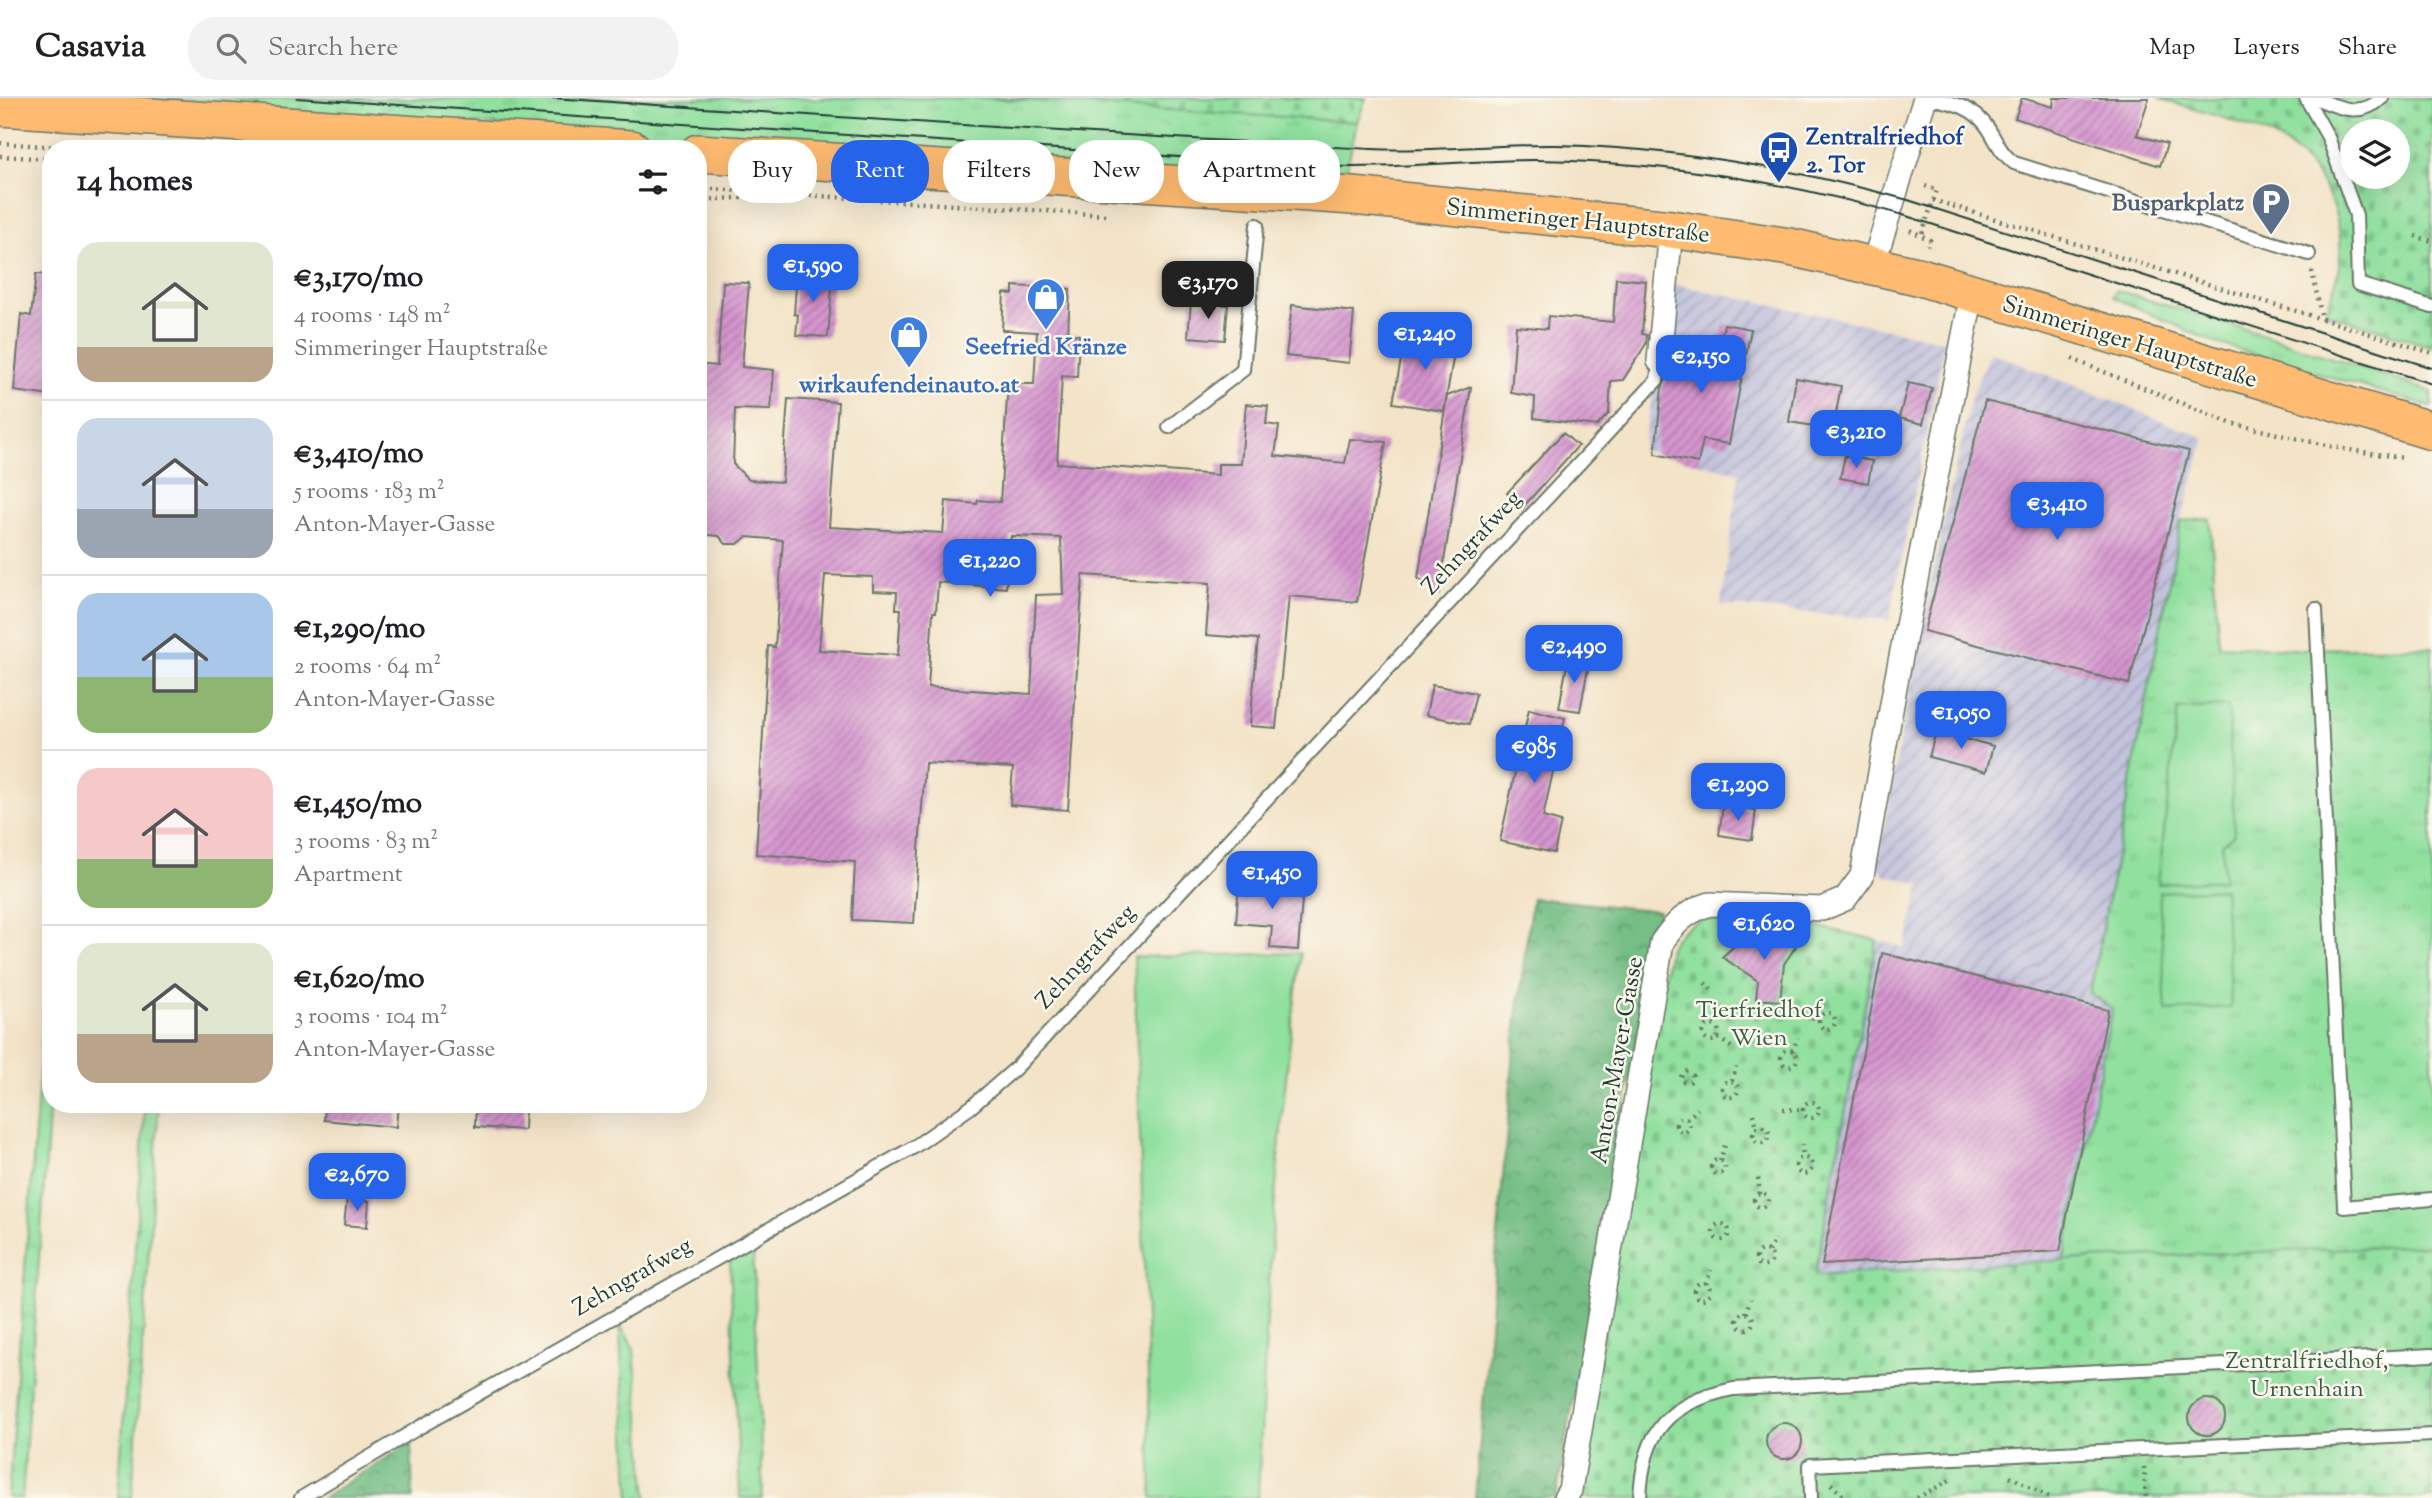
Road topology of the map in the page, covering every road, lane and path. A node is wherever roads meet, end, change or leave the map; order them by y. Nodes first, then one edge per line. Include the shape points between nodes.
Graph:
1 (1925, 98) edge
2 (1930, 98) edge
3 (2306, 98) edge
4 (2315, 98) edge
5 (2382, 98) edge
6 (0, 107) edge
7 (450, 140) edge
8 (0, 143) edge
9 (42, 146) edge
10 (707, 154) edge
11 (0, 156) edge
12 (42, 158) edge
13 (1901, 177) junction
14 (707, 189) edge
15 (728, 190) edge
16 (817, 196) edge
17 (728, 198) edge
18 (707, 199) edge
19 (1933, 200) junction
20 (1120, 216) dead end
21 (1258, 225) dead end
22 (1671, 229) junction
23 (1922, 233) dead end
24 (2415, 236) dead end
25 (2432, 241) edge
26 (2309, 254) joint
27 (1873, 265) junction
28 (1972, 294) junction
29 (2432, 307) edge
30 (2322, 319) junction
31 (2432, 353) edge
32 (2070, 358) dead end
33 (1659, 360) joint
34 (1169, 427) dead end
35 (2432, 431) edge
36 (2407, 459) dead end
37 (2316, 609) dead end
38 (1705, 983) dead end
39 (1712, 990) dead end
40 (1805, 1016) dead end
41 (1819, 1019) dead end
42 (1718, 1038) dead end
43 (1798, 1038) dead end
44 (1734, 1049) dead end
45 (1792, 1051) dead end
46 (1736, 1067) dead end
47 (1698, 1070) dead end
48 (1692, 1074) dead end
49 (1732, 1081) dead end
50 (1698, 1109) dead end
51 (1783, 1110) dead end
52 (1802, 1110) dead end
53 (1754, 1114) dead end
54 (1688, 1119) dead end
55 (1758, 1128) dead end
56 (1802, 1144) dead end
57 (1725, 1145) dead end
58 (1803, 1158) dead end
59 (1720, 1161) dead end
60 (1758, 1178) dead end
61 (1760, 1194) dead end
62 (2432, 1199) edge
63 (1775, 1239) dead end
64 (1769, 1252) dead end
65 (1711, 1270) dead end
66 (1706, 1284) dead end
67 (1749, 1299) dead end
68 (1746, 1313) dead end
69 (2432, 1355) edge
70 (2432, 1435) edge
71 (2143, 1449) junction
72 (1961, 1475) dead end
73 (2006, 1475) dead end
74 (302, 1498) edge
75 (1565, 1498) edge
76 (1640, 1498) edge
77 (1811, 1498) edge
78 (1917, 1498) edge
79 (2051, 1498) edge
80 (2146, 1498) edge

1 - 13 street
2 - 26 lane via 1967,108 2014,163
3 - 29 lane via 2328,137 2356,215 2358,284
4 - 5 lane via 2346,111 2372,107
6 - 7 main road via 268,131
8 - 9 path
10 - 22 main road, Simmeringer Hauptstraße via 1353,196
11 - 12 path
13 - 19 path via 1937,190
13 - 27 street
14 - 15 path
16 - 20 path
17 - 18 path
19 - 23 path
19 - 30 path
21 - 34 lane via 1243,370
22 - 27 main road, Simmeringer Hauptstraße
22 - 33 street, Zehngrafweg
24 - 25 path
26 - 30 path
27 - 28 main road, Simmeringer Hauptstraße
28 - 35 main road, Simmeringer Hauptstraße
28 - 75 street, Anton-Mayer-Gasse via 1862,876 1845,899 1822,909 1710,904 1693,909 1674,924 1662,942 1570,1490
30 - 31 path
32 - 36 path via 2230,423
33 - 74 lane, Zehngrafweg via 1657,380 1017,1067 971,1107 914,1147
37 - 62 lane via 2344,1207
38 - 39 path
40 - 41 path
42 - 44 path
43 - 45 path
46 - 49 path
47 - 48 path
50 - 54 path
51 - 52 path
53 - 55 path
56 - 58 path
57 - 59 path
60 - 61 path
63 - 64 path
65 - 66 path
67 - 68 path
69 - 76 lane via 1733,1388 1700,1396 1678,1409 1656,1431 1642,1462
70 - 71 lane
71 - 77 lane via 1810,1465
71 - 80 path
72 - 78 path
73 - 79 path

